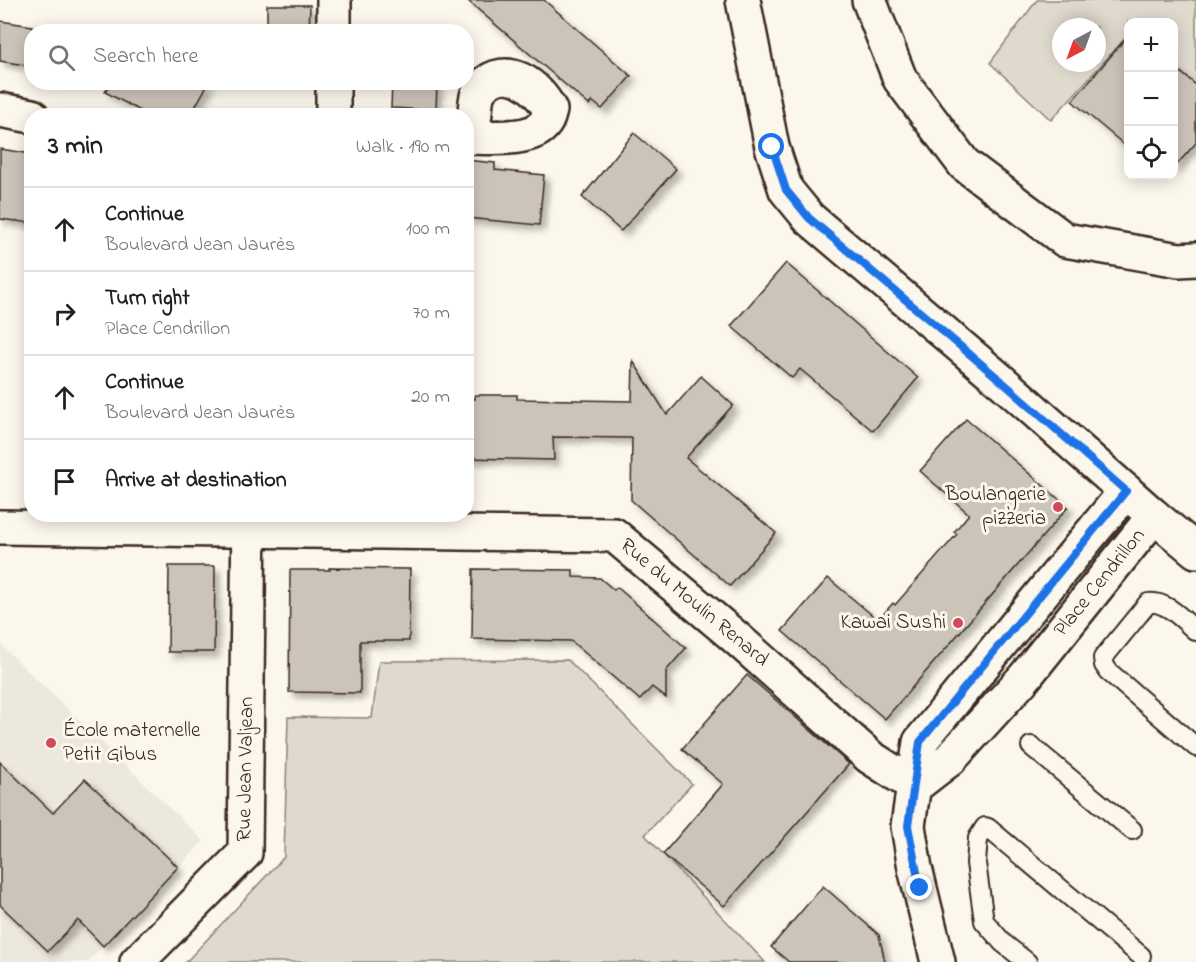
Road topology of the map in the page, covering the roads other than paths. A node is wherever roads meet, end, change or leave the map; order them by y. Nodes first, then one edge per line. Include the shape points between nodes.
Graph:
1 (334, 0) edge
2 (743, 0) edge
3 (869, 0) edge
4 (334, 24) edge
5 (333, 90) edge
6 (333, 108) edge
7 (474, 109) edge
8 (0, 110) edge
9 (24, 114) edge
10 (474, 136) edge
11 (1196, 259) edge
12 (1126, 491) junction
13 (1154, 516) junction
14 (250, 523) edge
15 (0, 527) edge
16 (1196, 551) edge
17 (1196, 631) edge
18 (1031, 746) dead end
19 (1196, 747) edge
20 (915, 786) junction
21 (1132, 830) dead end
22 (1141, 956) dead end
23 (138, 962) edge
24 (938, 962) edge
25 (1027, 962) edge

1 - 4 street
2 - 12 street via 772,147 786,190 809,218
3 - 11 street via 900,79 964,164 1065,240 1179,260
5 - 6 street
7 - 10 street via 481,88 496,77 511,76 543,96 550,110 545,124 529,134
8 - 9 street
12 - 13 street, Place Cendrillon
12 - 20 street, Place Cendrillon via 920,742
13 - 16 street
13 - 20 street, Place Cendrillon via 1024,678 950,759
14 - 15 street, Rue du Moulin Renard
14 - 20 street, Rue du Moulin Renard via 614,535 870,757
14 - 23 street, Rue Jean Valjean via 245,853
17 - 19 lane via 1165,606 1148,603 1103,658 1108,672
18 - 21 lane
20 - 24 street via 908,826
22 - 25 lane via 985,827 978,838 976,863 984,921

